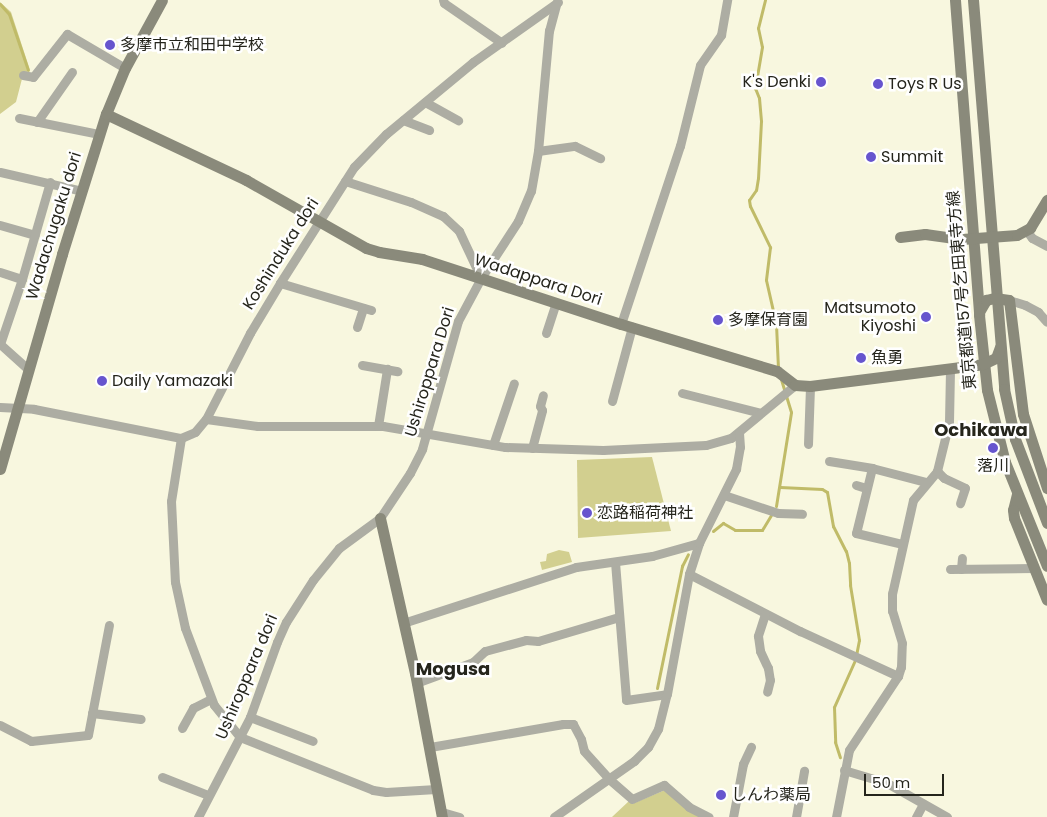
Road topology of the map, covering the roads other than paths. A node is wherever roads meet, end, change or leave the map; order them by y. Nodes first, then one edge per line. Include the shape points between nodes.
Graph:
1 (162, 0) edge
2 (443, 0) edge
3 (727, 0) edge
4 (955, 0) edge
5 (973, 0) edge
6 (559, 1) edge
7 (502, 43) junction
8 (125, 68) junction
9 (72, 72) dead end
10 (24, 75) dead end
11 (425, 102) junction
12 (106, 114) junction
13 (20, 118) dead end
14 (403, 120) junction
15 (458, 120) dead end
16 (37, 122) junction
17 (429, 130) dead end
18 (99, 134) junction
19 (538, 151) junction
20 (600, 158) dead end
21 (0, 172) edge
22 (345, 181) junction
23 (50, 182) junction
24 (82, 191) junction
25 (1047, 200) edge
26 (318, 222) junction
27 (0, 225) edge
28 (1026, 230) junction
29 (35, 235) junction
30 (900, 237) dead end
31 (973, 238) junction
32 (991, 238) junction
33 (1047, 246) edge
34 (0, 272) edge
35 (481, 278) junction
36 (22, 279) junction
37 (280, 283) junction
38 (995, 298) junction
39 (1009, 300) junction
40 (556, 303) junction
41 (979, 315) junction
42 (1047, 322) edge
43 (627, 326) junction
44 (357, 327) dead end
45 (546, 333) dead end
46 (0, 344) edge
47 (1000, 347) junction
48 (983, 364) junction
49 (362, 365) dead end
50 (950, 368) junction
51 (28, 369) junction
52 (514, 383) dead end
53 (791, 385) junction
54 (810, 386) junction
55 (682, 393) dead end
56 (543, 394) dead end
57 (612, 400) dead end
58 (0, 407) edge
59 (17, 408) junction
60 (761, 413) junction
61 (206, 419) junction
62 (378, 426) junction
63 (427, 432) junction
64 (739, 432) junction
65 (181, 438) junction
66 (808, 444) dead end
67 (493, 445) junction
68 (532, 448) junction
69 (829, 460) dead end
70 (872, 468) junction
71 (0, 469) edge
72 (937, 472) junction
73 (926, 482) junction
74 (856, 485) dead end
75 (866, 488) junction
76 (1047, 488) edge
77 (1017, 494) junction
78 (724, 495) junction
79 (960, 503) dead end
80 (802, 514) dead end
81 (380, 518) junction
82 (1047, 523) edge
83 (699, 542) junction
84 (902, 544) junction
85 (962, 558) dead end
86 (615, 562) junction
87 (1047, 566) edge
88 (1034, 568) junction
89 (950, 569) dead end
90 (962, 569) junction
91 (689, 574) junction
92 (1047, 600) edge
93 (765, 614) junction
94 (619, 617) junction
95 (403, 623) junction
96 (109, 625) dead end
97 (898, 676) junction
98 (416, 683) junction
99 (767, 692) dead end
100 (667, 694) junction
101 (211, 699) junction
102 (92, 713) junction
103 (250, 717) junction
104 (140, 719) dead end
105 (0, 725) edge
106 (182, 728) dead end
107 (240, 737) junction
108 (313, 741) dead end
109 (430, 747) junction
110 (751, 747) dead end
111 (844, 770) junction
112 (804, 771) dead end
113 (162, 776) dead end
114 (609, 779) junction
115 (436, 789) junction
116 (208, 795) junction
117 (923, 804) junction
118 (442, 815) edge
119 (198, 817) edge
120 (459, 817) edge
121 (554, 817) edge
122 (709, 817) edge
123 (733, 817) edge
124 (796, 817) edge
125 (836, 817) edge
126 (916, 817) edge
127 (947, 817) edge

1 - 8 street, Wadachugaku dori
2 - 7 street
3 - 43 street via 720,35 700,65 680,146
4 - 31 street, 東京都道157号乞田東寺方線
5 - 32 street, 東京都道157号乞田東寺方線
6 - 7 street, Koshinduka dori
6 - 19 street, Ushiroppara Dori via 549,30
7 - 11 street, Koshinduka dori via 473,62
8 - 10 street via 67,34 33,77
8 - 12 street, Wadachugaku dori
9 - 16 street
11 - 14 street, Koshinduka dori
11 - 15 street
12 - 18 street, Wadachugaku dori
12 - 26 street, Wadappara Dori via 246,180
13 - 16 street
14 - 17 street
14 - 22 street, Koshinduka dori via 365,154
16 - 18 street
18 - 24 street, Wadachugaku dori
19 - 20 street via 575,146
19 - 35 street, Ushiroppara Dori via 526,204
21 - 23 street
22 - 26 street, Koshinduka dori
22 - 35 street via 443,216 459,231
23 - 24 street
23 - 29 street
24 - 51 street, Wadachugaku dori
25 - 28 street
26 - 35 street, Wadappara Dori via 379,252 422,259
26 - 37 street, Koshinduka dori
27 - 29 street
28 - 32 street, 東京都道157号乞田東寺方線 via 1017,235
28 - 33 street via 1032,238
29 - 36 street
30 - 31 street via 925,234
31 - 32 street
31 - 41 street, 東京都道157号乞田東寺方線
32 - 38 street, 東京都道157号乞田東寺方線
34 - 36 street
35 - 40 street, Wadappara Dori
35 - 63 street, Ushiroppara Dori via 458,321
36 - 46 street
37 - 44 street via 367,309
37 - 61 street, Koshinduka dori
38 - 39 street
38 - 41 street via 986,300
38 - 47 street, 東京都道157号乞田東寺方線
39 - 42 street via 1025,304
39 - 76 street via 1022,414
40 - 43 street, Wadappara Dori
40 - 45 street
41 - 48 street, 東京都道157号乞田東寺方線
43 - 53 street, Wadappara Dori via 777,371
43 - 57 street
46 - 51 street
47 - 48 street via 996,358
47 - 82 street, 東京都道157号乞田東寺方線 via 1004,389 1015,439
48 - 50 street
48 - 77 street, 東京都道157号乞田東寺方線 via 999,444
49 - 62 street via 392,370
50 - 54 street
50 - 72 street via 948,422
51 - 59 street, Wadachugaku dori
52 - 67 street via 505,396
53 - 54 street
53 - 60 street
54 - 66 street
55 - 60 street
56 - 68 street
58 - 59 street
59 - 65 street
59 - 71 street, Wadachugaku dori
60 - 64 street
61 - 62 street via 258,426
61 - 65 street, Koshinduka dori via 195,432
62 - 63 street
63 - 67 street
63 - 81 street, Ushiroppara Dori via 410,474
64 - 68 street via 731,438 706,445 603,450
64 - 78 street via 736,469
65 - 101 street via 171,501 174,582 185,628
67 - 68 street
69 - 70 street
70 - 73 street
70 - 75 street
72 - 73 street
72 - 79 street via 966,488
73 - 84 street via 913,500
74 - 75 street
75 - 84 street via 856,533
77 - 87 street, 東京都道157号乞田東寺方線
77 - 88 street via 1014,518
78 - 80 street via 778,513
78 - 83 street
81 - 95 street
81 - 103 street, Ushiroppara dori via 339,548 313,580 277,642
83 - 86 street via 652,556
83 - 91 street
84 - 97 street via 892,594 892,611 903,654
85 - 90 street
86 - 94 street
86 - 95 street via 576,567
88 - 90 street
88 - 92 street
89 - 90 street
91 - 93 street
91 - 100 street
93 - 97 street
93 - 99 street via 758,636 770,680
94 - 98 street via 538,641 526,640 485,651 473,662
94 - 100 street via 626,700
95 - 98 street
96 - 102 street
97 - 111 street via 849,750
98 - 109 street
100 - 114 street via 658,729 648,747
101 - 106 street via 193,708
101 - 107 street
102 - 104 street
102 - 105 street via 88,735 31,741
103 - 107 street, Ushiroppara dori
103 - 108 street
107 - 115 street via 373,790
107 - 116 street, Ushiroppara dori
109 - 114 street via 573,724 584,751
109 - 115 street
110 - 123 street via 743,764
111 - 117 street via 887,783
111 - 125 street
112 - 124 street
113 - 116 street
114 - 121 street
114 - 122 street via 632,799 664,786 689,807
115 - 118 street
116 - 119 street, Ushiroppara dori
117 - 126 street
117 - 127 street
118 - 120 street

